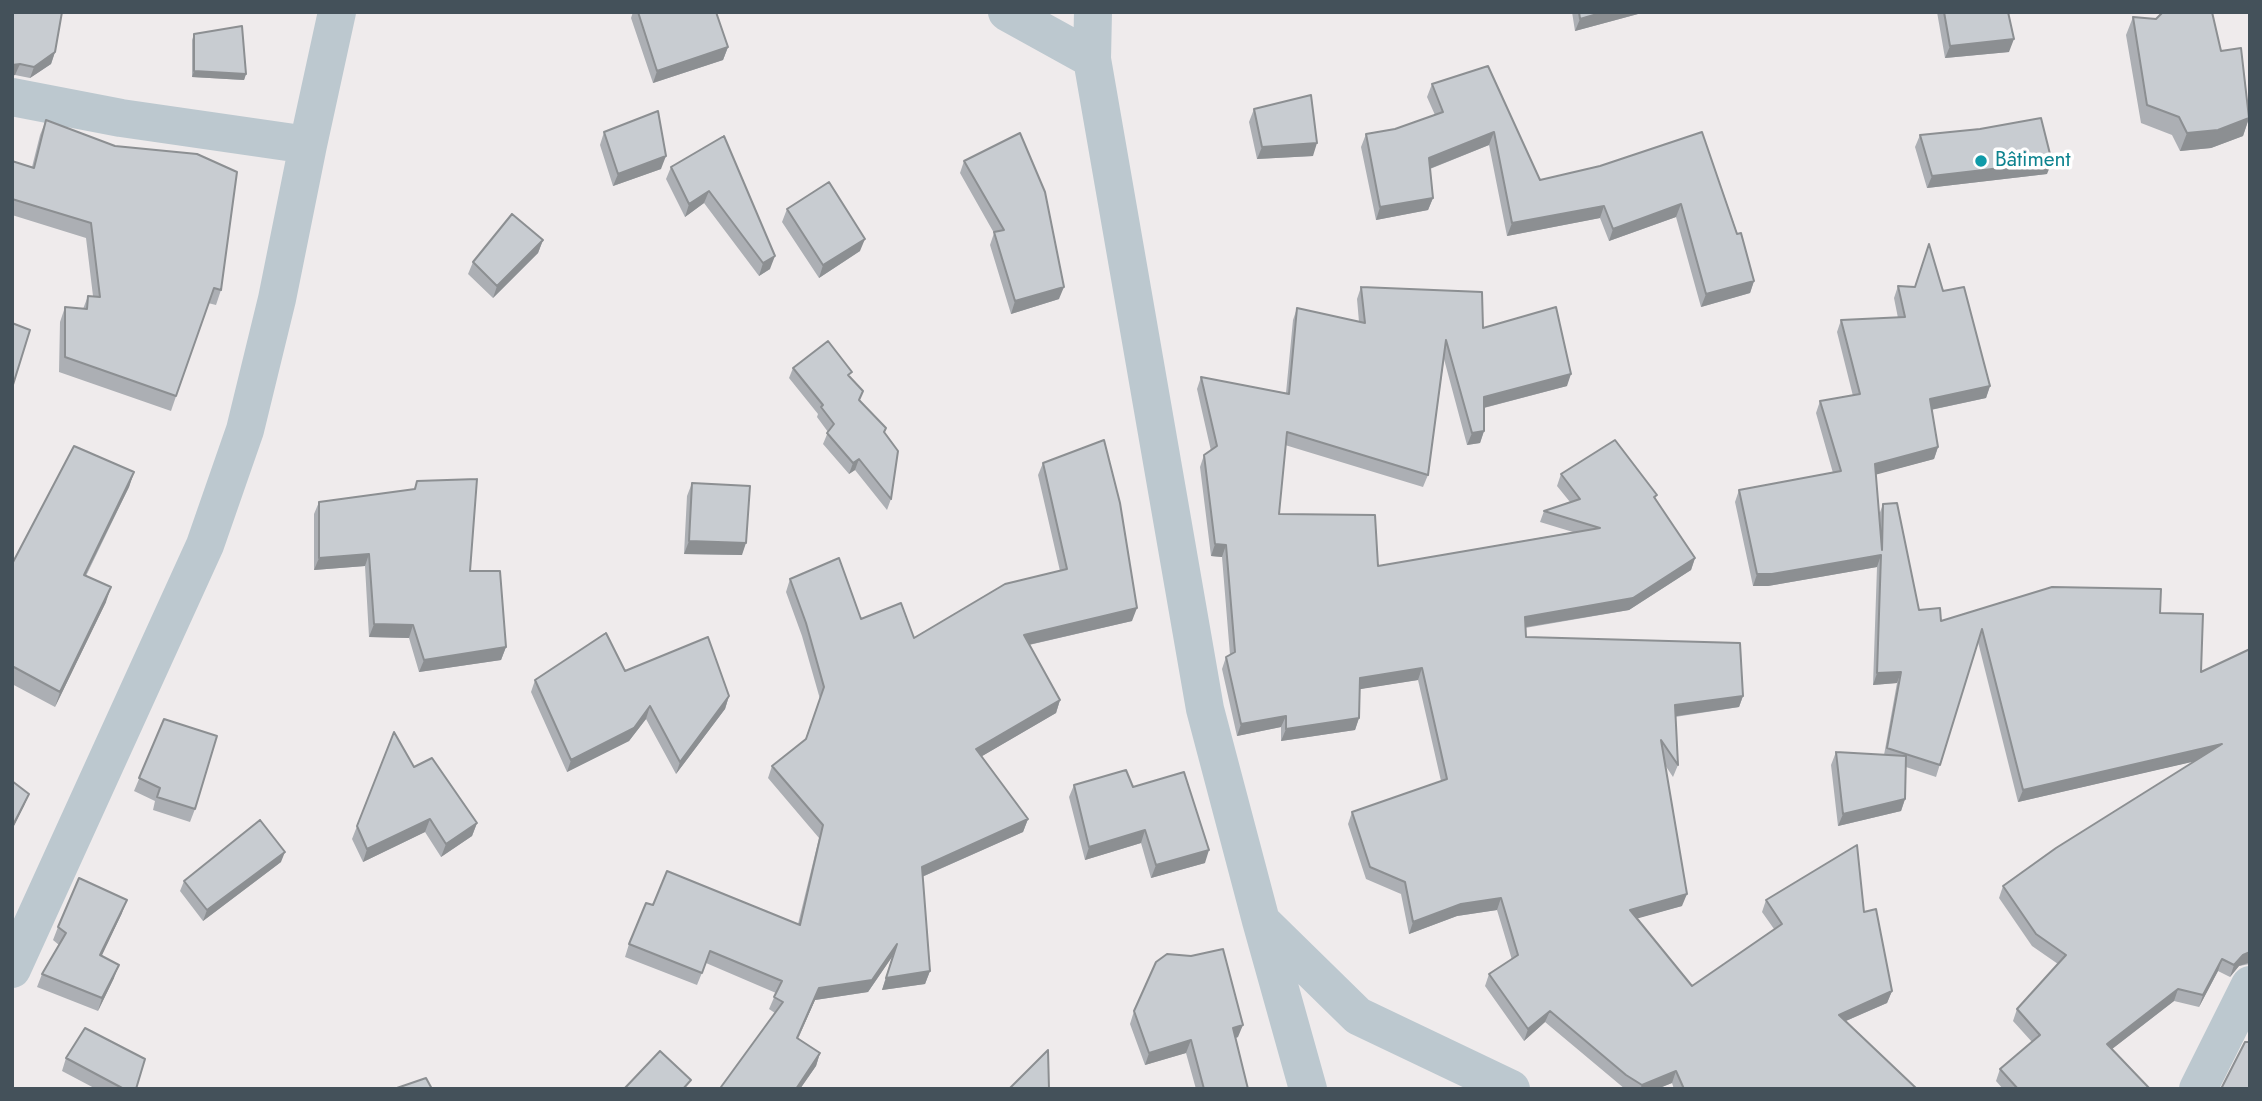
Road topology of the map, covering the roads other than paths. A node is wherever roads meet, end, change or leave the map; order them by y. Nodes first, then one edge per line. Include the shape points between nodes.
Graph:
1 (337, 12) edge
2 (1007, 12) edge
3 (1093, 12) edge
4 (1092, 58) junction
5 (12, 97) edge
6 (307, 145) junction
7 (1261, 921) junction
8 (12, 969) edge
9 (2250, 985) edge
10 (1308, 1089) edge
11 (1511, 1089) edge
12 (2198, 1089) edge

1 - 6 street
2 - 4 street
3 - 4 street
4 - 7 street via 1205,709
5 - 6 street
6 - 8 street via 248,417 205,545
7 - 10 street
7 - 11 street via 1359,1016
9 - 12 street

